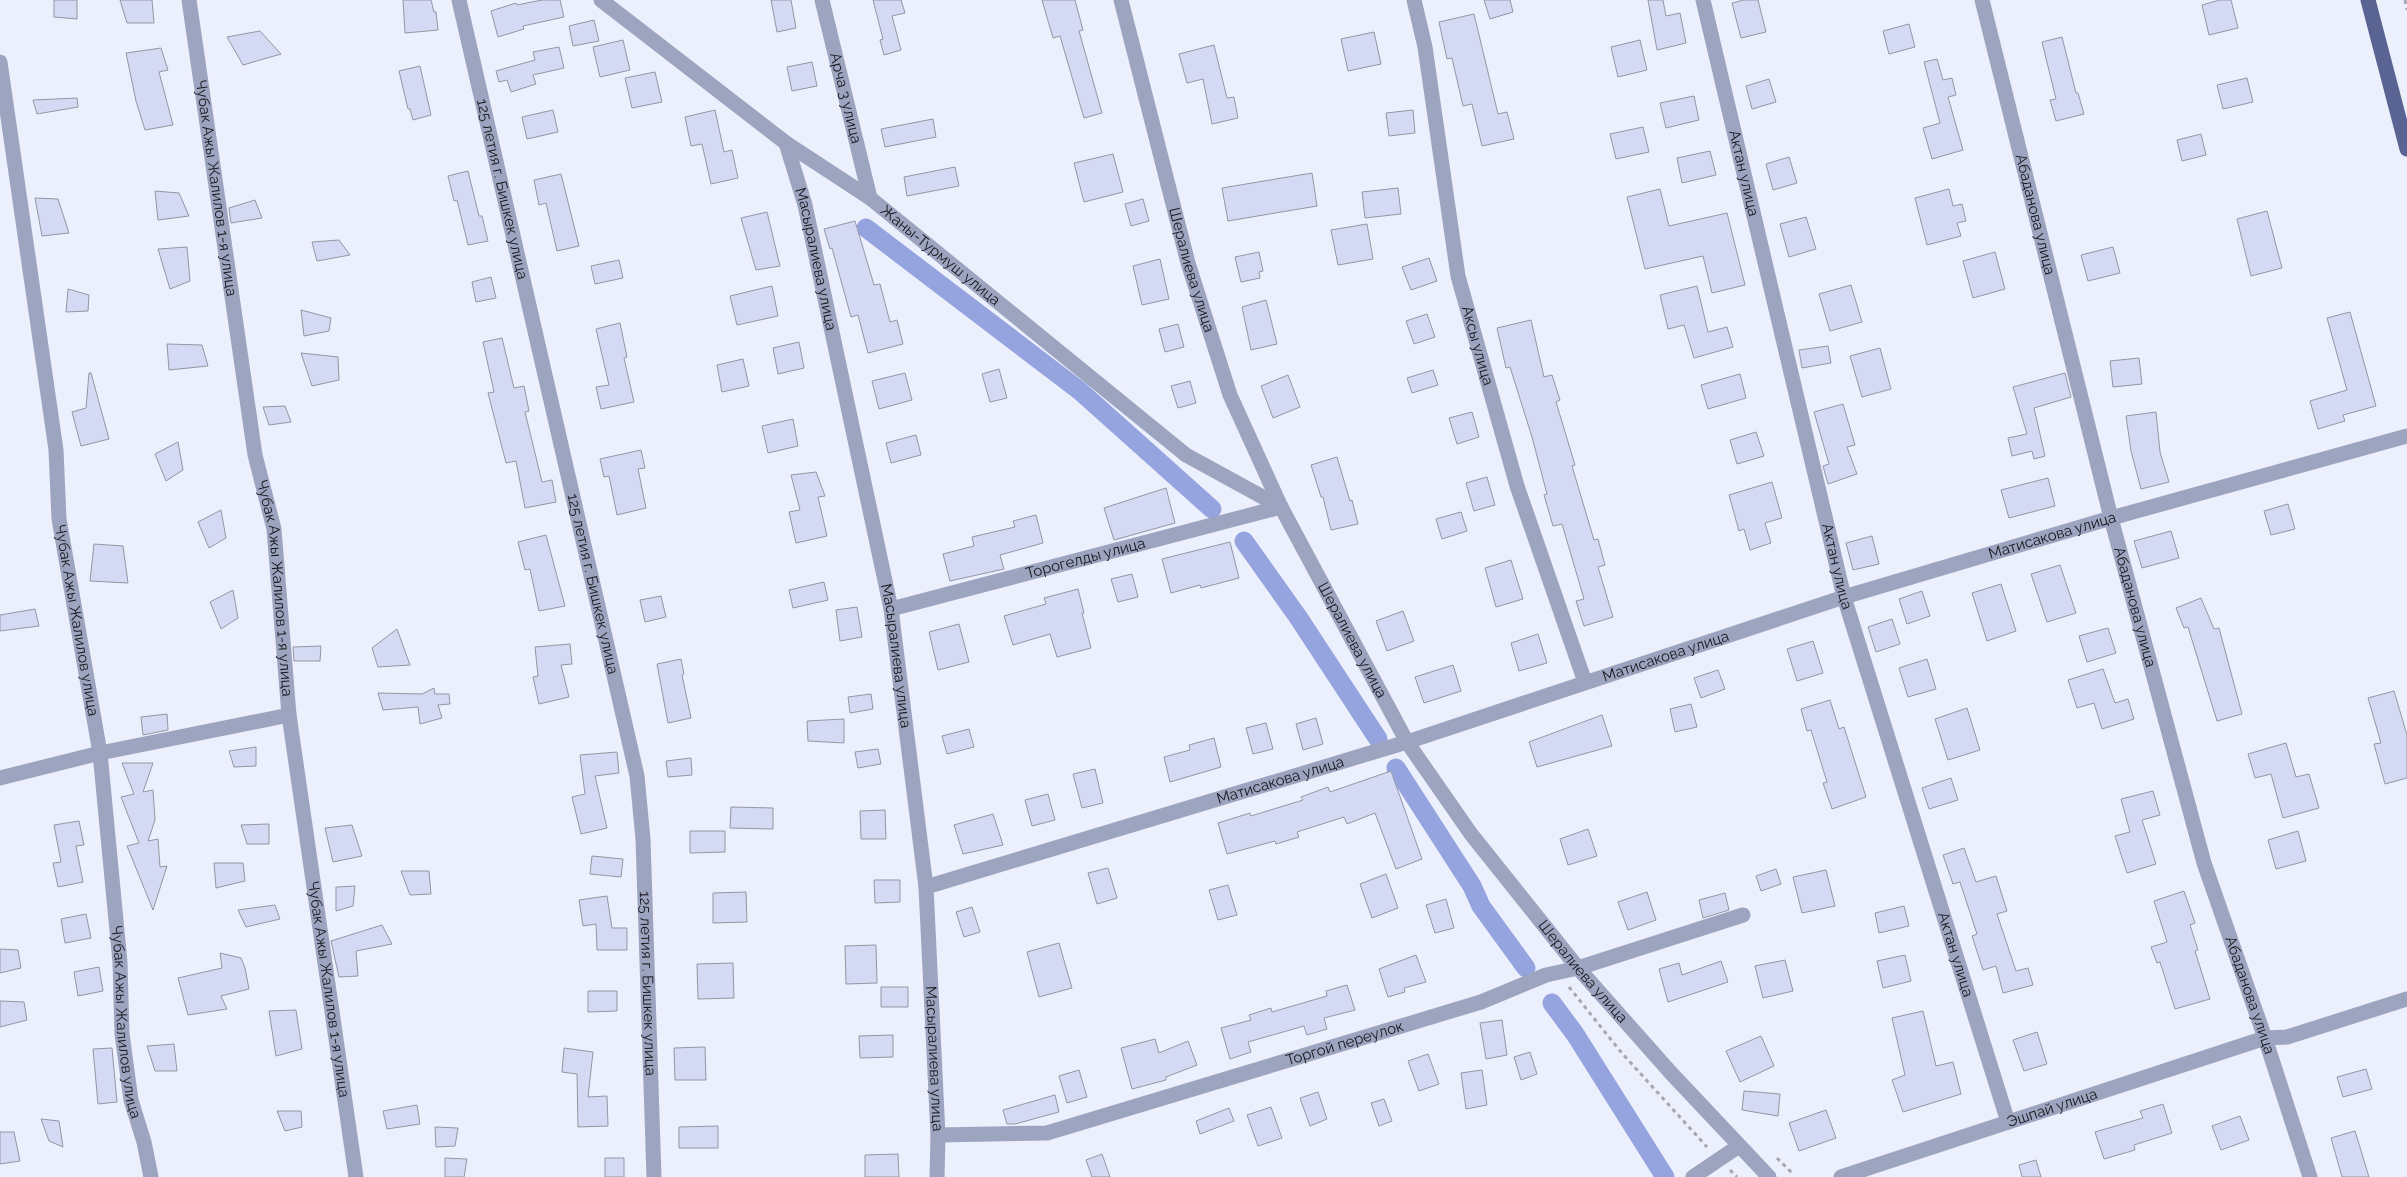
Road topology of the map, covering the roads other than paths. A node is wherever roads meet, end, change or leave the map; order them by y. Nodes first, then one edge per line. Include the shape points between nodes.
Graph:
1 (189, 0) edge
2 (459, 0) edge
3 (601, 0) edge
4 (822, 0) edge
5 (1121, 0) edge
6 (1414, 0) edge
7 (1703, 0) edge
8 (1982, 0) edge
9 (2368, 0) edge
10 (0, 62) edge
11 (786, 144) junction
12 (2407, 149) edge
13 (870, 198) junction
14 (2407, 436) edge
15 (1281, 506) junction
16 (2111, 518) junction
17 (1844, 597) junction
18 (891, 609) junction
19 (1585, 682) junction
20 (289, 715) junction
21 (1407, 742) junction
22 (100, 753) junction
23 (0, 778) edge
24 (926, 887) junction
25 (1743, 915) dead end
26 (1578, 968) junction
27 (2407, 999) edge
28 (2265, 1038) junction
29 (2008, 1122) junction
30 (938, 1135) junction
31 (1739, 1146) junction
32 (1711, 1171) edge
33 (151, 1177) edge
34 (356, 1177) edge
35 (654, 1177) edge
36 (937, 1177) edge
37 (1693, 1177) edge
38 (1769, 1177) edge
39 (1841, 1177) edge
40 (2310, 1177) edge

1 - 20 street, Чубак Ажы Жалилов 1-я улица via 255,455 274,528
2 - 35 street, 125 летия г. Бишкек улица via 637,776 643,839
3 - 11 street, Жаны-Турмуш улица
4 - 13 street, Арча 3 улица
5 - 15 street, Шералиева улица via 1194,282 1230,395
6 - 19 street, Аксы улица via 1425,48 1458,276 1517,486
7 - 17 street, Актан улица
8 - 16 street, Абаданова улица
9 - 12 main road
10 - 22 street, Чубак Ажы Жалилов улица via 56,450 59,519
11 - 13 street, Жаны-Турмуш улица
11 - 18 street, Масыралиева улица via 805,206
13 - 15 street, Жаны-Турмуш улица via 1186,455
14 - 16 street, Матисакова улица
15 - 18 street, Торогелды улица
15 - 21 street, Шералиева улица
16 - 17 street, Матисакова улица
16 - 28 street, Абаданова улица via 2204,863
17 - 19 street, Матисакова улица
17 - 29 street, Актан улица
18 - 24 street, Масыралиева улица
19 - 21 street, Матисакова улица
20 - 22 street
20 - 34 street, Чубак Ажы Жалилов 1-я улица
21 - 24 street, Матисакова улица
21 - 26 street, Шералиева улица via 1471,834
22 - 23 street
22 - 33 street, Чубак Ажы Жалилов улица via 120,962 122,1034 131,1100
24 - 30 street, Масыралиева улица
25 - 26 street, Торгой переулок
26 - 30 street, Торгой переулок via 1546,975 1481,1002 1047,1133
26 - 31 street, Шералиева улица
27 - 28 street, Эшпай улица via 2287,1037
28 - 29 street, Эшпай улица
28 - 40 street, Абаданова улица
29 - 39 street, Эшпай улица
30 - 36 street, Масыралиева улица
31 - 32 street
31 - 38 street, Шералиева улица
32 - 37 street

